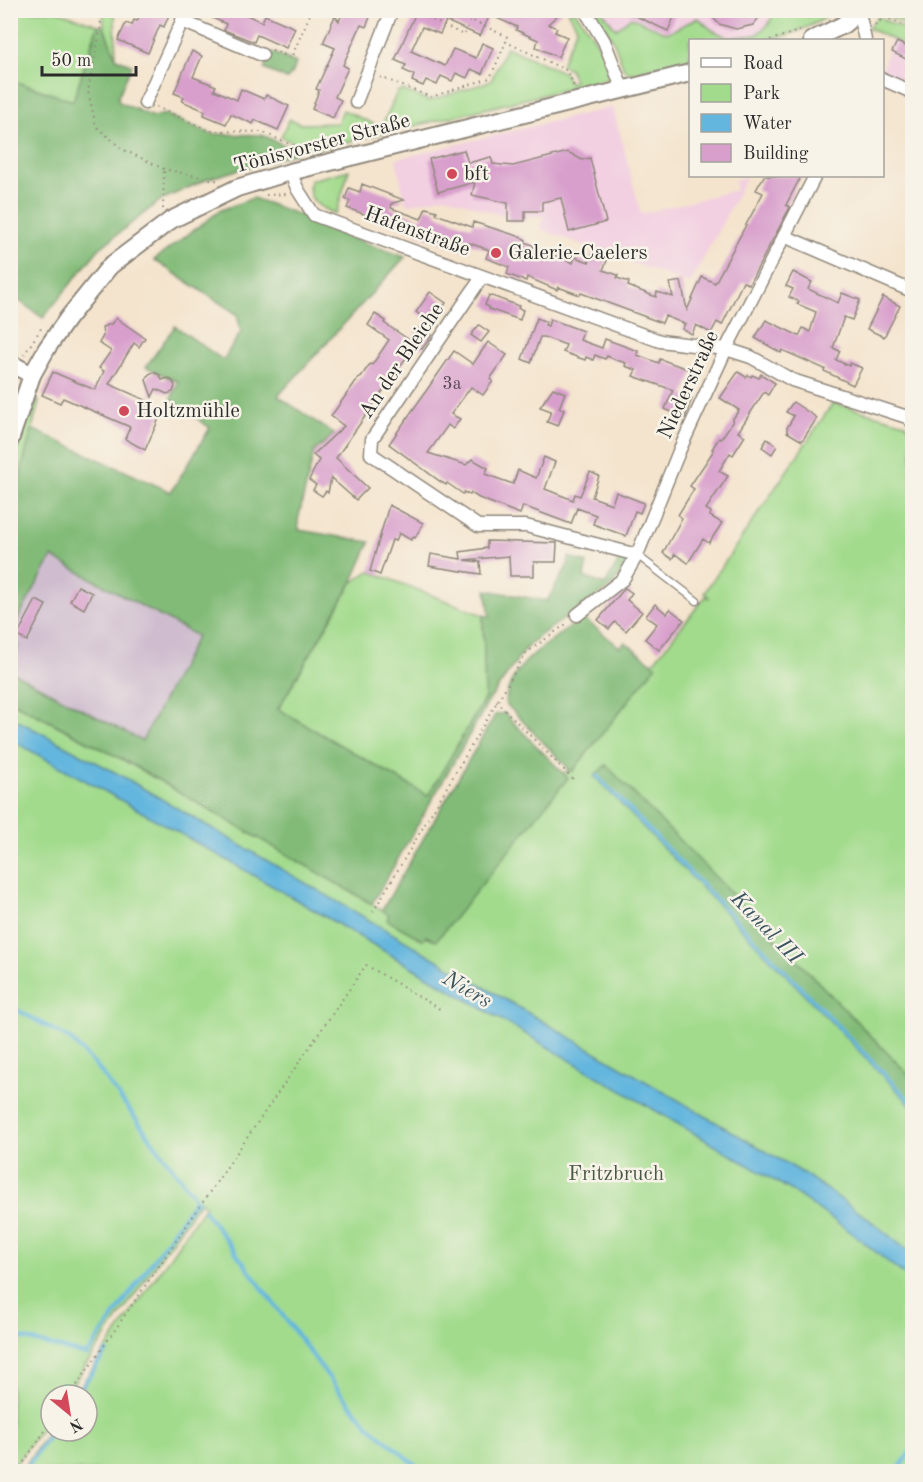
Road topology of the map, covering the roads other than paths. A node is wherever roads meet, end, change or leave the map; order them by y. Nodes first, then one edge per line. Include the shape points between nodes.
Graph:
1 (392, 10) edge
2 (585, 10) edge
3 (860, 11) edge
4 (184, 16) edge
5 (865, 37) edge
6 (814, 39) edge
7 (262, 55) road end
8 (689, 74) edge
9 (884, 80) edge
10 (623, 90) junction
11 (912, 92) edge
12 (356, 102) dead end
13 (145, 103) road end
14 (290, 172) junction
15 (814, 177) edge
16 (784, 236) junction
17 (482, 277) junction
18 (912, 291) edge
19 (726, 349) junction
20 (10, 363) edge
21 (32, 375) junction
22 (912, 422) edge
23 (10, 440) edge
24 (637, 555) junction
25 (696, 601) dead end
26 (577, 615) road end

1 - 12 street
2 - 10 street via 604,41
3 - 5 street
3 - 6 main road via 843,25
4 - 7 street
4 - 13 street
8 - 10 main road, Tönisvorster Straße
9 - 11 street
10 - 14 main road, Tönisvorster Straße
14 - 17 street, Hafenstraße via 314,215
14 - 21 main road, Tönisvorster Straße via 237,188 171,220 111,266 68,318
15 - 16 street, Niederstraße
16 - 18 street
16 - 19 street, Niederstraße
17 - 19 street, Hafenstraße via 660,341
17 - 24 street, An der Bleiche via 372,439 371,454 478,526 526,526
19 - 22 street, Hafenstraße via 751,357 792,380 907,417
19 - 24 street, Niederstraße
20 - 21 main road
21 - 23 main road, Tönisvorster Straße
24 - 25 lane
24 - 26 street via 623,579

